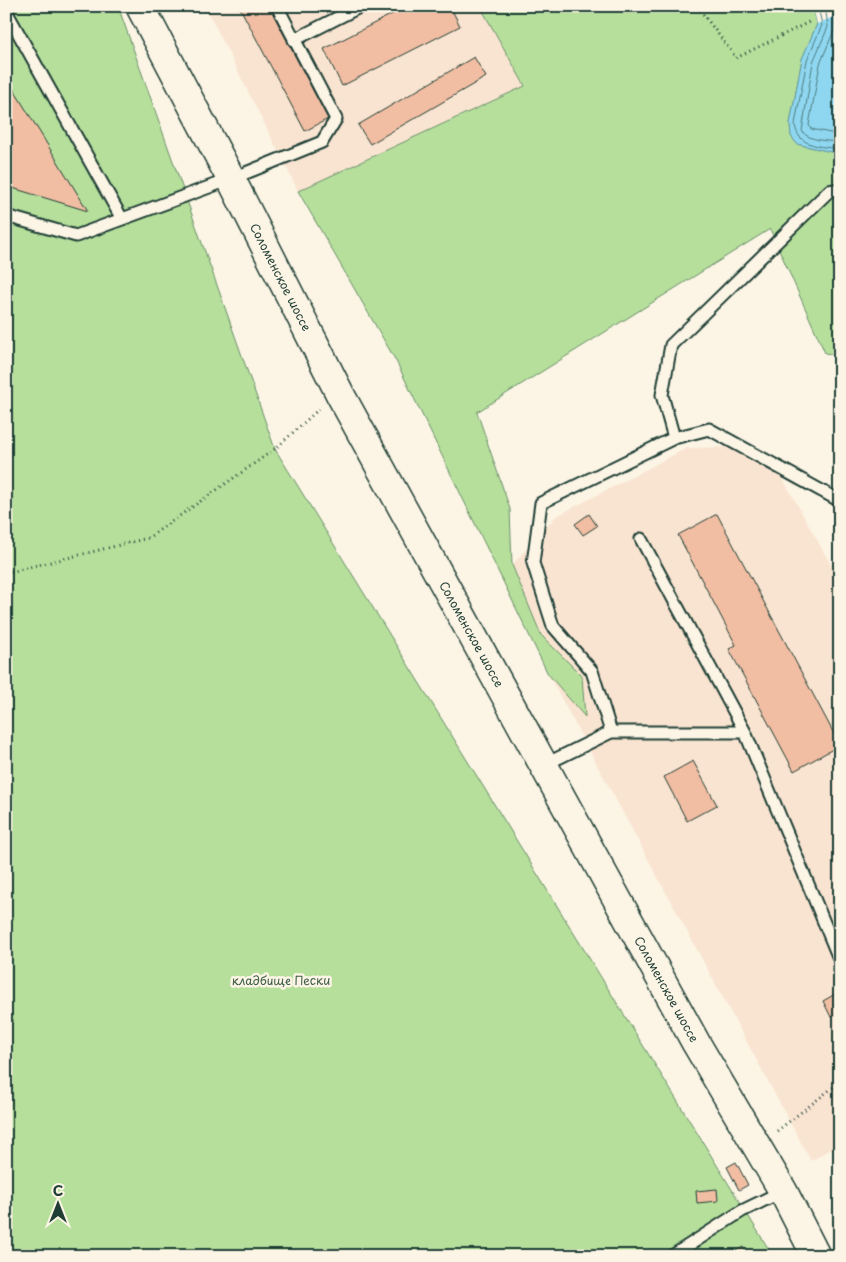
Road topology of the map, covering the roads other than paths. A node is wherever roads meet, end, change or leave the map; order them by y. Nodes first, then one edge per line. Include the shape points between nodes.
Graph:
1 (140, 6) edge
2 (276, 6) edge
3 (361, 6) edge
4 (6, 11) edge
5 (294, 40) junction
6 (231, 179) junction
7 (840, 189) edge
8 (6, 216) edge
9 (122, 220) junction
10 (674, 438) junction
11 (840, 501) edge
12 (641, 539) dead end
13 (611, 732) junction
14 (746, 732) junction
15 (544, 765) junction
16 (840, 961) edge
17 (783, 1191) junction
18 (672, 1256) edge
19 (816, 1256) edge

1 - 6 main road, Соломенское шоссе
2 - 5 lane
3 - 5 lane
4 - 9 lane
5 - 6 lane via 336,119 322,142
6 - 9 lane
6 - 15 main road, Соломенское шоссе via 340,394
7 - 10 lane via 829,191 672,346 662,395
8 - 9 lane via 76,236
10 - 11 lane via 709,429
10 - 13 lane via 541,503 533,563 553,626 592,672
12 - 14 lane
13 - 14 lane
13 - 15 lane
14 - 16 lane
15 - 17 main road, Соломенское шоссе via 696,1043
17 - 18 lane via 742,1211
17 - 19 main road, Соломенское шоссе

